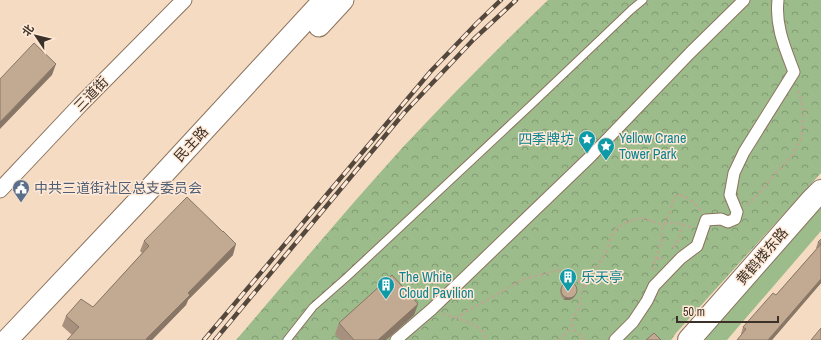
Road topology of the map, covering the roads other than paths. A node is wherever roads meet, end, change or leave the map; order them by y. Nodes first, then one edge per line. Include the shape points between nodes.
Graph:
1 (184, 0) edge
2 (324, 0) edge
3 (342, 0) edge
4 (644, 0) edge
5 (744, 0) edge
6 (778, 0) edge
7 (0, 190) edge
8 (821, 192) edge
9 (7, 340) edge
10 (27, 340) edge
11 (287, 340) edge
12 (396, 340) edge
13 (615, 340) edge
14 (688, 340) edge

1 - 7 street, 三道街
2 - 9 main road, 民主路
3 - 10 main road, 民主路
4 - 11 lane via 313,307
5 - 12 street via 590,157 432,309
6 - 13 street via 776,12 780,33 794,72 744,152 734,174 730,195 737,212 735,219 728,222 721,219 706,220 697,246 681,258 654,286 633,322
8 - 14 main road, 黄鹤楼东路

